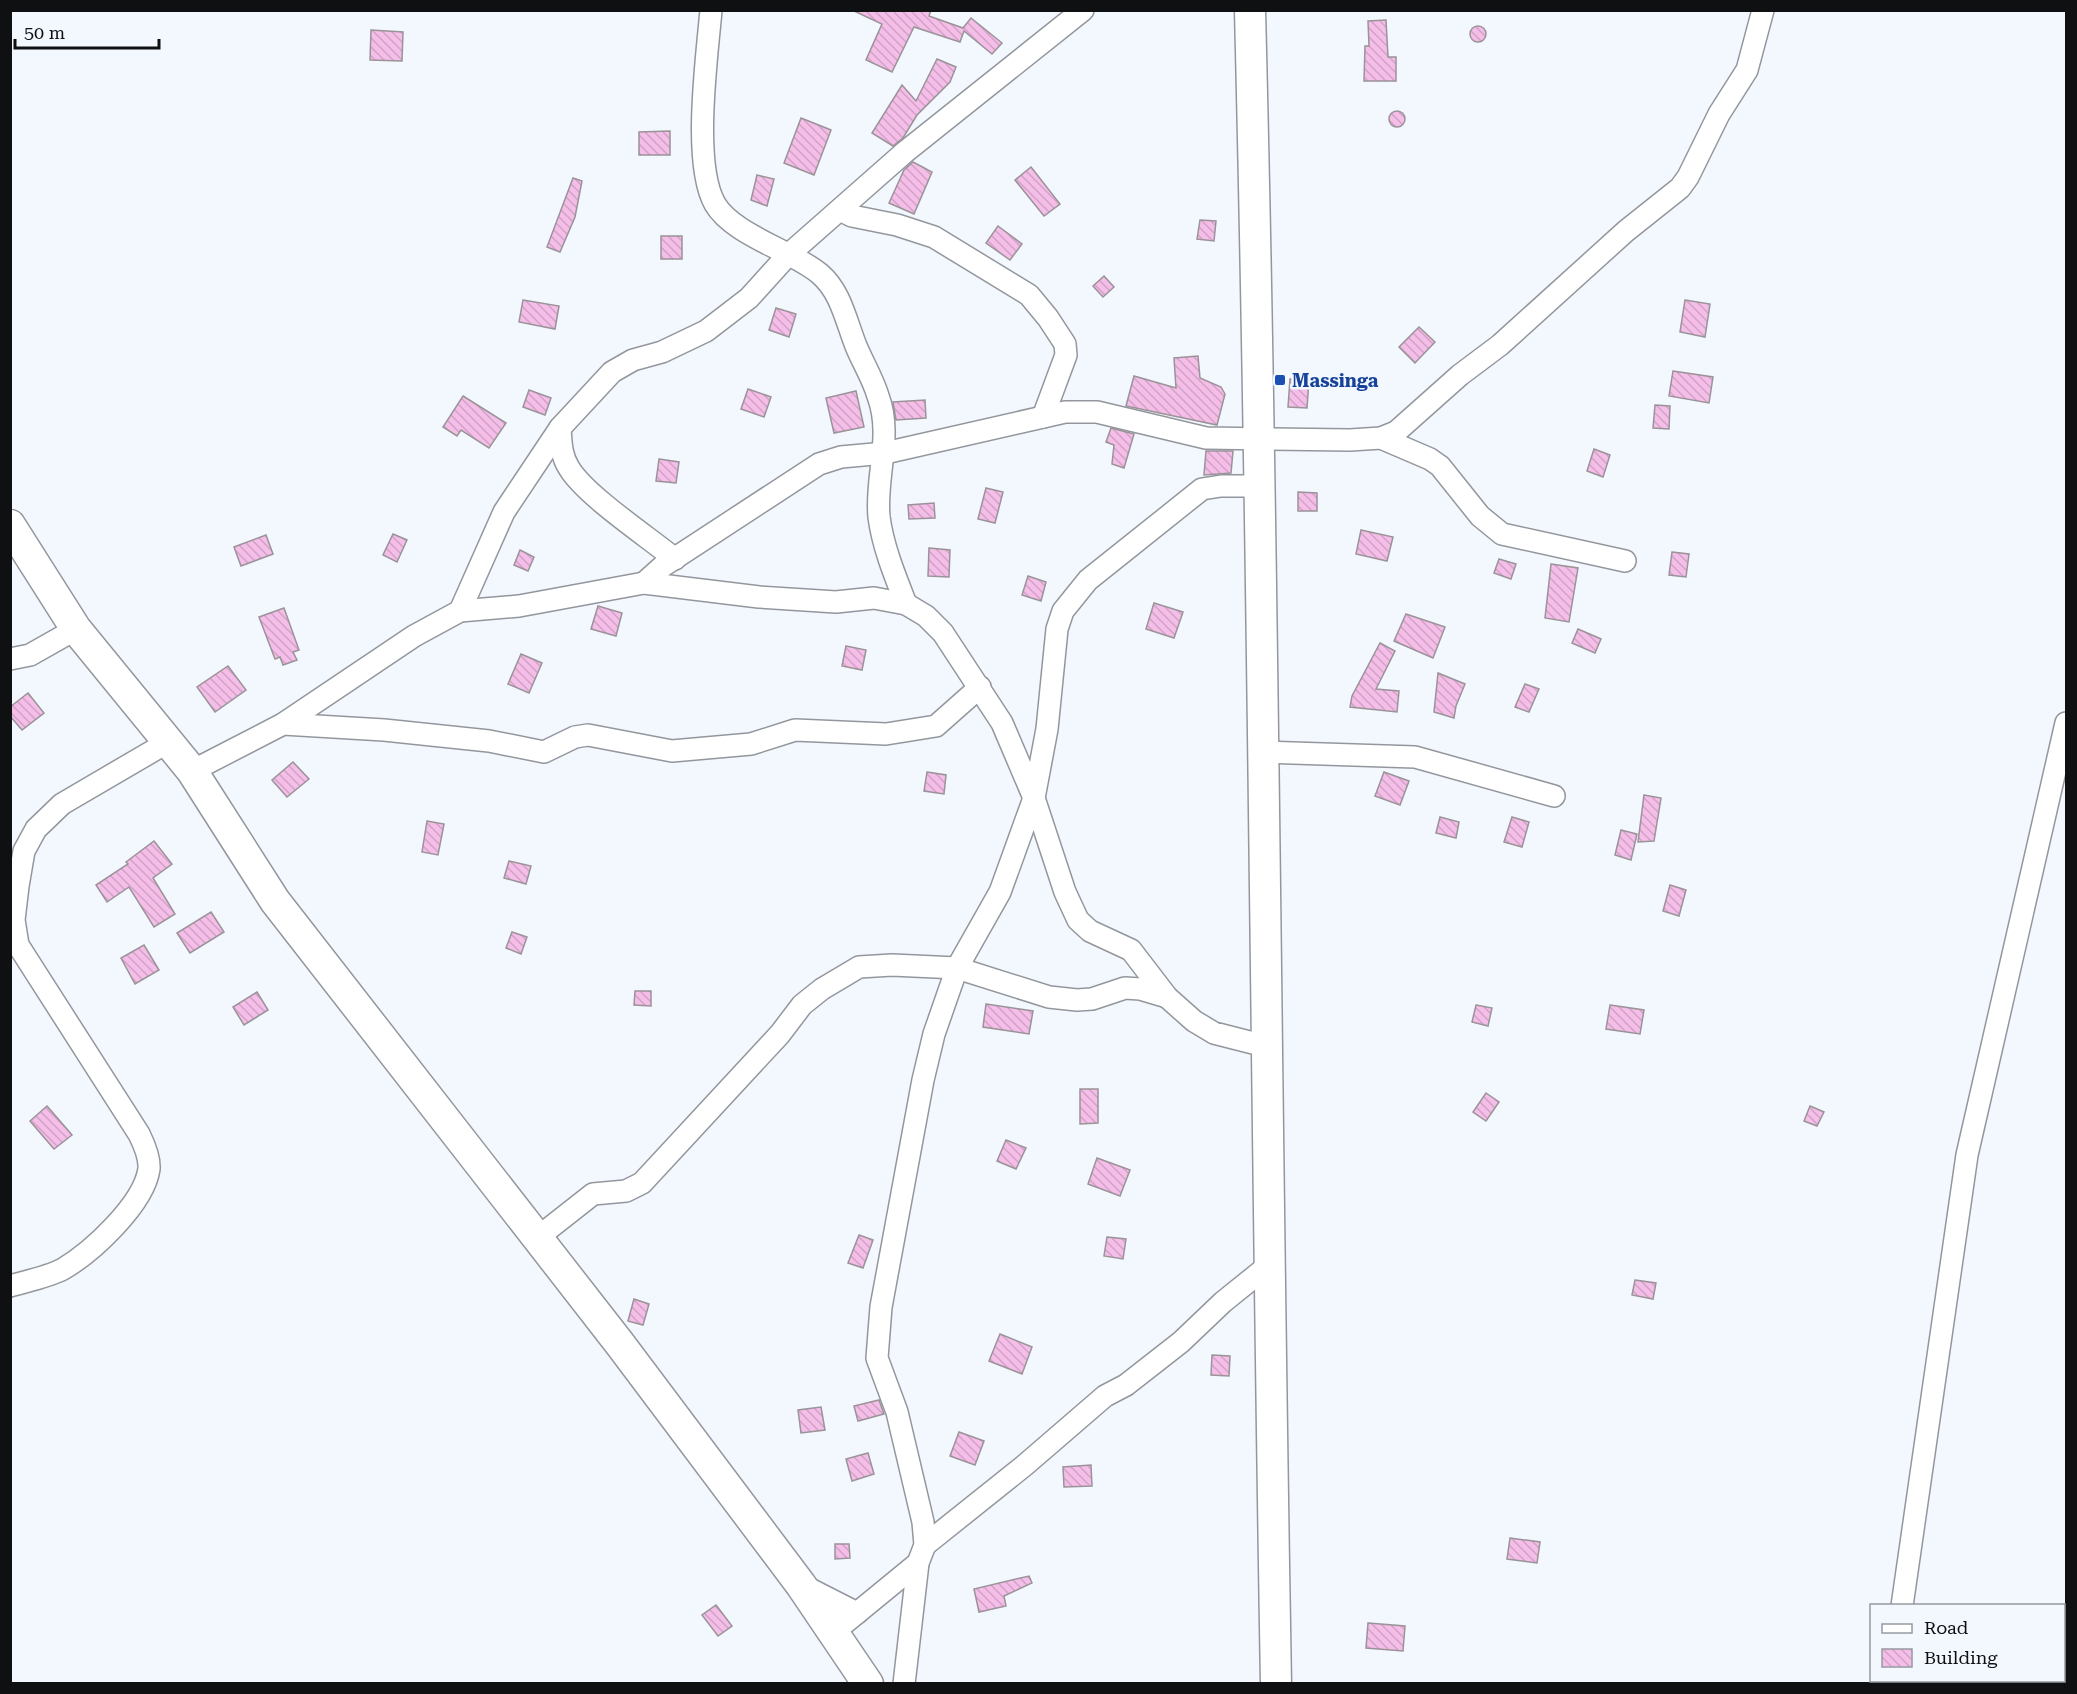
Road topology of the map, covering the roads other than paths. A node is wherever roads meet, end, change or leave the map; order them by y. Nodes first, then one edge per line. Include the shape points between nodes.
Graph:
1 (711, 10) edge
2 (1083, 10) edge
3 (1250, 10) edge
4 (1763, 10) edge
5 (840, 210) junction
6 (787, 256) junction
7 (1043, 417) junction
8 (560, 428) junction
9 (1381, 438) junction
10 (1260, 439) junction
11 (885, 453) junction
12 (1261, 486) junction
13 (10, 525) edge
14 (675, 559) junction
15 (1625, 561) dead end
16 (644, 583) junction
17 (906, 604) junction
18 (460, 611) junction
19 (75, 628) junction
20 (10, 659) edge
21 (980, 687) junction
22 (2067, 723) edge
23 (283, 724) junction
24 (168, 742) junction
25 (1263, 752) junction
26 (192, 771) junction
27 (1554, 796) dead end
28 (1034, 798) junction
29 (13, 906) edge
30 (957, 968) junction
31 (1167, 997) junction
32 (1265, 1046) junction
33 (537, 1238) junction
34 (1269, 1265) junction
35 (10, 1286) edge
36 (921, 1554) junction
37 (801, 1585) junction
38 (1902, 1604) edge
39 (857, 1613) junction
40 (835, 1631) junction
41 (868, 1683) edge
42 (904, 1683) edge
43 (1276, 1683) edge

1 - 6 street via 702,114 708,186 715,204 727,218
2 - 5 street via 905,152
3 - 10 street
4 - 9 street via 1747,70 1680,188 1408,424
5 - 6 street
5 - 7 street via 934,237 1029,295 1065,344 1066,355
6 - 8 street via 749,298 706,331 612,372
6 - 11 street via 818,272 831,286 879,398
7 - 10 street via 1097,412 1206,438
7 - 11 street
8 - 14 street via 561,451 584,486
8 - 18 street via 504,512
9 - 10 street
9 - 15 street via 1440,466 1480,516 1502,534
10 - 12 street
11 - 14 street via 841,457 819,464
11 - 17 street via 879,517
12 - 25 street
12 - 28 street via 1202,489 1088,580 1063,611 1057,629 1047,729
13 - 19 street
14 - 16 street
16 - 17 street via 759,597 836,602 874,598
16 - 18 street via 519,606
17 - 21 street via 944,633
18 - 23 street via 414,636
19 - 20 street via 30,655
19 - 24 street
21 - 23 street via 932,727 886,734 795,730 751,744 681,751 588,735 544,752 489,741
21 - 28 street via 1002,723
22 - 38 street via 1967,1155
23 - 26 street
24 - 26 street
24 - 29 street via 63,804 36,828 24,851
25 - 27 street via 1415,757
25 - 32 street
26 - 33 street via 275,901
28 - 30 street via 1000,892
28 - 31 street via 1078,920 1090,931 1131,950
29 - 35 street via 18,945 139,1134 149,1169 140,1192 105,1236 62,1269
30 - 31 street via 1049,997 1092,999 1125,988 1140,988
30 - 33 street via 859,967 822,989 802,1005 780,1034 642,1183 626,1191 593,1194
30 - 36 street via 922,1080 881,1307 877,1358 897,1412 923,1522
31 - 32 street via 1214,1033
32 - 34 street
33 - 37 street
34 - 36 street via 1180,1342 1126,1385 1105,1396
34 - 43 street
36 - 39 street
36 - 42 street
37 - 39 street
37 - 40 street
39 - 40 street
40 - 41 street

